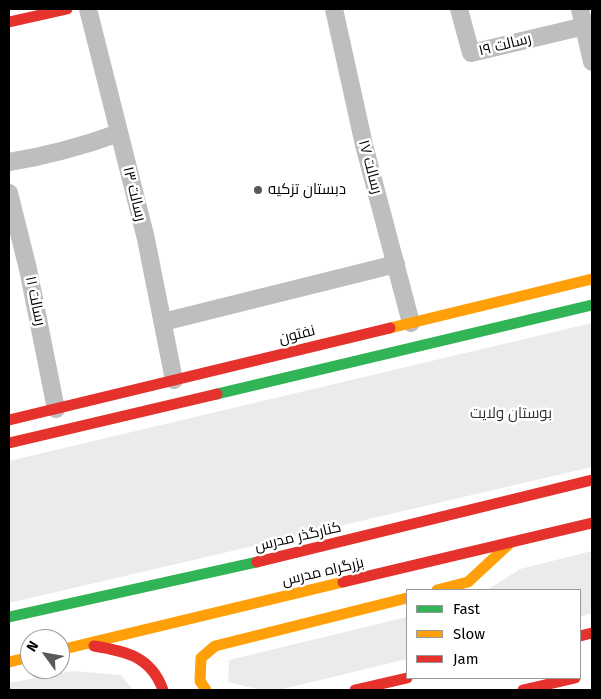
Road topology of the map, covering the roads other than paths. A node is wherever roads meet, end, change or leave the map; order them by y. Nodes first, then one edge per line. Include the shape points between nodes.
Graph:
1 (67, 9) edge
2 (88, 9) edge
3 (334, 9) edge
4 (459, 9) edge
5 (580, 9) edge
6 (9, 22) edge
7 (584, 26) junction
8 (592, 62) edge
9 (119, 133) junction
10 (9, 162) edge
11 (9, 194) edge
12 (396, 264) junction
13 (592, 279) edge
14 (592, 305) edge
15 (162, 322) junction
16 (411, 323) junction
17 (287, 365) junction
18 (174, 380) junction
19 (56, 409) junction
20 (9, 420) edge
21 (9, 443) edge
22 (592, 480) edge
23 (592, 523) edge
24 (510, 543) junction
25 (441, 589) edge
26 (406, 598) edge
27 (9, 617) edge
28 (85, 644) junction
29 (70, 648) edge
30 (406, 678) edge
31 (568, 679) edge
32 (163, 690) edge
33 (206, 690) edge
34 (355, 690) edge
35 (524, 690) edge

1 - 6 main road
2 - 9 street, رسالت ۱۳
3 - 12 street, رسالت ۱۷ via 364,144
4 - 7 street, رسالت ۱۹ via 471,53
5 - 7 street
7 - 8 street
9 - 10 street via 84,146
9 - 15 street, رسالت ۱۳ via 146,239
11 - 19 street, رسالت ۱۱ via 28,269
12 - 15 street
12 - 16 street, رسالت ۱۷
13 - 16 main road, نفتون
14 - 17 main road, نفتون
15 - 18 street, رسالت ۱۳
16 - 17 main road, نفتون
17 - 18 main road, نفتون
17 - 21 main road, نفتون
18 - 19 main road, نفتون
19 - 20 main road, نفتون
22 - 27 main road, کنارگذر مدرس via 283,556
23 - 24 main road, بزرگراه مدرس
24 - 25 main road via 468,582
24 - 28 main road, بزرگراه مدرس
26 - 33 main road via 215,646 201,658 200,681
28 - 29 main road, بزرگراه مدرس
28 - 32 main road via 132,653 158,678
30 - 34 main road
31 - 35 main road

